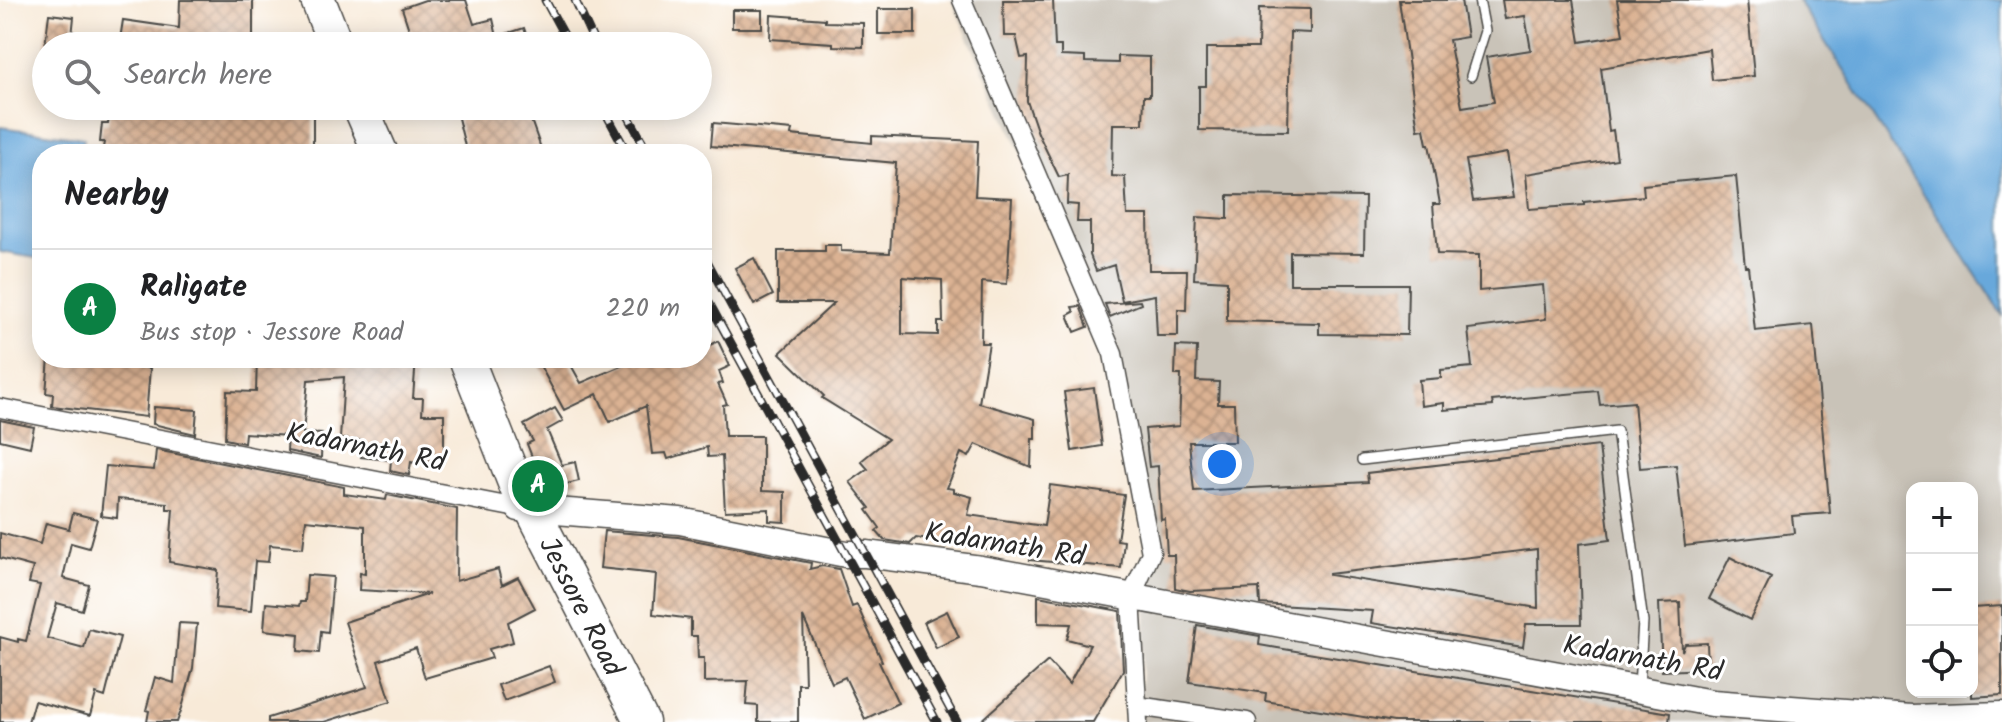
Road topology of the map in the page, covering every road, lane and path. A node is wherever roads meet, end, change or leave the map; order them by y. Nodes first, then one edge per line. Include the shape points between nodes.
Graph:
1 (318, 0) edge
2 (962, 0) edge
3 (1479, 0) edge
4 (331, 32) edge
5 (1471, 76) dead end
6 (366, 120) edge
7 (377, 144) edge
8 (470, 368) edge
9 (0, 408) edge
10 (1362, 460) dead end
11 (523, 503) junction
12 (1131, 597) junction
13 (1639, 689) junction
14 (1138, 714) edge
15 (2002, 715) edge
16 (620, 722) edge
17 (642, 722) edge
18 (1247, 722) edge

1 - 4 highway
2 - 12 street via 1113,354 1151,553
3 - 5 lane via 1485,31
6 - 7 highway
8 - 11 highway, Jessore Road
9 - 11 street, Kadarnath Rd
10 - 13 lane via 1617,431 1643,622
11 - 12 main road, Kadarnath Rd via 680,521 846,554 981,569
11 - 16 highway, Jessore Road via 525,534
11 - 17 highway, Jessore Road
12 - 13 main road, Kadarnath Rd
12 - 14 street
13 - 15 main road, Kadarnath Rd via 1712,703 1880,716
14 - 18 street

